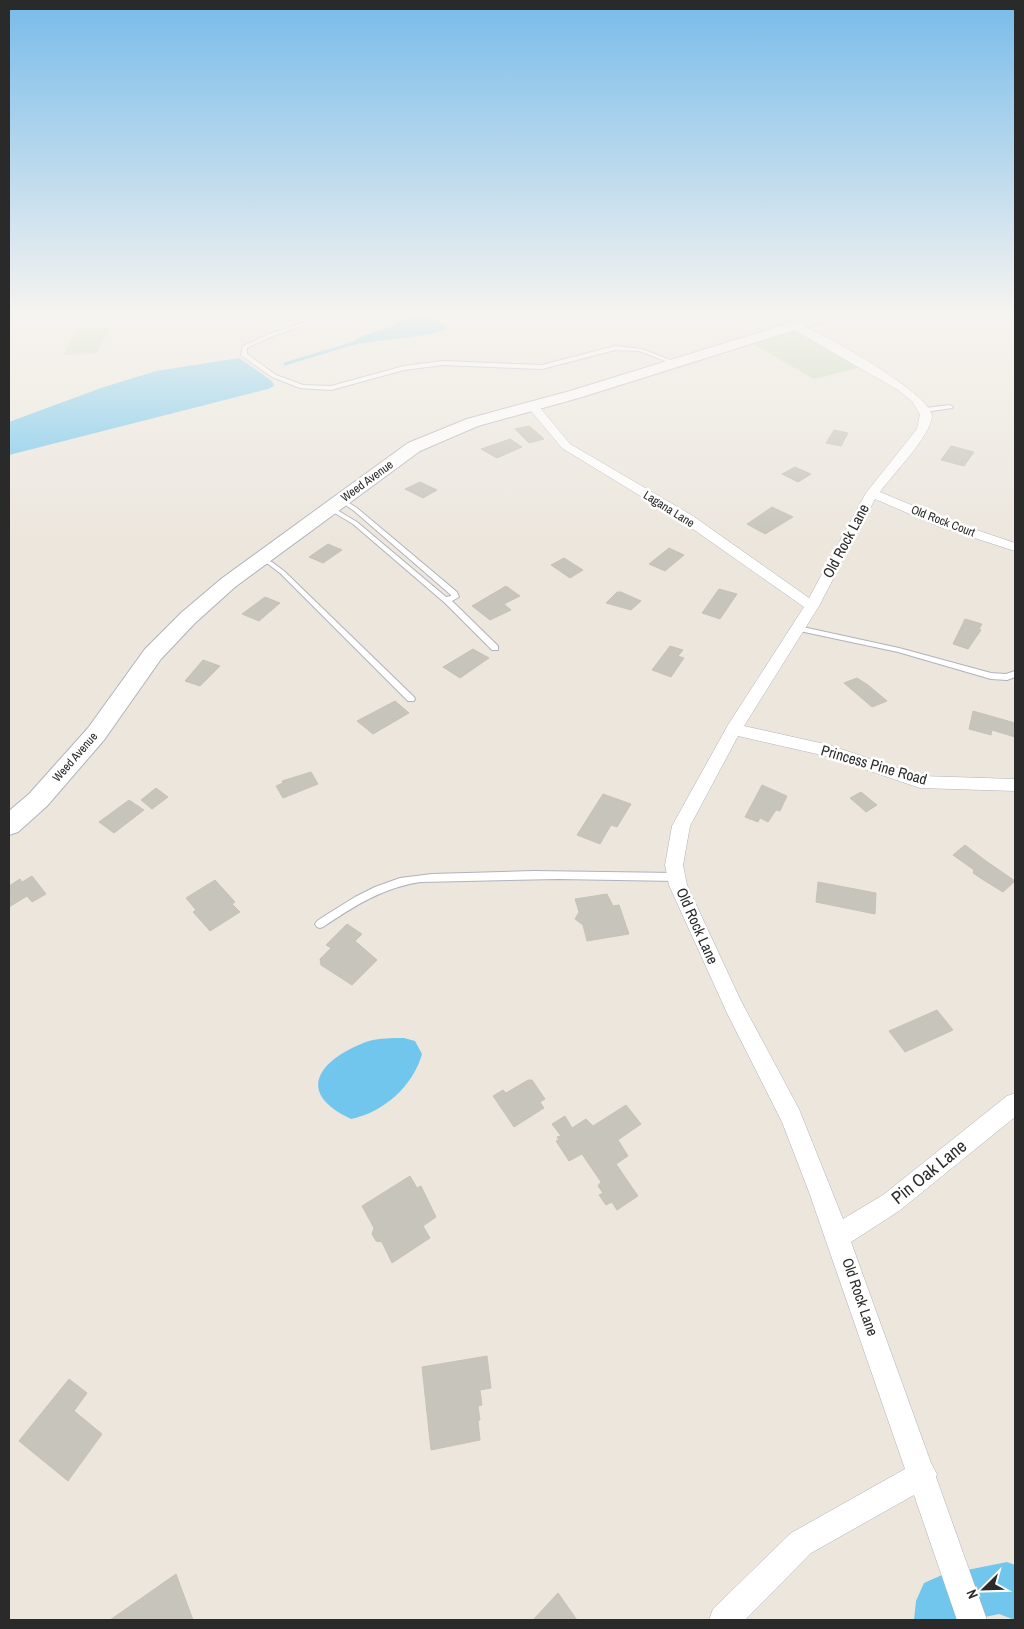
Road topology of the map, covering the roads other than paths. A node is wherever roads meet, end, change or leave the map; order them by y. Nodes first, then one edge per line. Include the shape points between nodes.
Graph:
1 (590, 389) edge
2 (903, 389) edge
3 (534, 406) junction
4 (950, 407) dead end
5 (925, 410) junction
6 (872, 493) junction
7 (336, 504) junction
8 (1015, 547) edge
9 (260, 560) junction
10 (448, 601) junction
11 (812, 606) junction
12 (798, 628) junction
13 (494, 648) dead end
14 (1015, 674) edge
15 (411, 699) dead end
16 (734, 729) junction
17 (1015, 785) edge
18 (9, 825) edge
19 (676, 877) junction
20 (320, 924) dead end
21 (1015, 1103) edge
22 (838, 1236) junction
23 (922, 1474) junction
24 (724, 1620) edge
25 (972, 1620) edge

1 - 3 main road, Weed Avenue
2 - 5 street
3 - 7 main road, Weed Avenue via 430,438
3 - 11 street, Lagana Lane via 566,446 688,519
4 - 5 lane
5 - 6 street, Old Rock Lane via 927,418 922,430
6 - 8 street, Old Rock Court via 945,524
6 - 11 street, Old Rock Lane
7 - 9 main road, Weed Avenue
7 - 10 lane
7 - 10 lane via 355,509 455,594
9 - 15 lane via 282,572
9 - 18 main road, Weed Avenue via 208,600 153,654 96,734 38,800
10 - 13 lane
11 - 12 street, Old Rock Lane
12 - 14 lane via 899,650 991,676 1007,678
12 - 16 street, Old Rock Lane
16 - 17 street, Princess Pine Road via 829,751 920,782
16 - 19 street, Old Rock Lane via 681,826 674,865
19 - 20 lane via 554,874 424,878 399,882 375,891
19 - 22 street, Old Rock Lane via 721,981 790,1117
21 - 22 street, Pin Oak Lane via 891,1203
22 - 23 street, Old Rock Lane
23 - 24 street via 801,1543
23 - 25 street, Old Rock Lane

